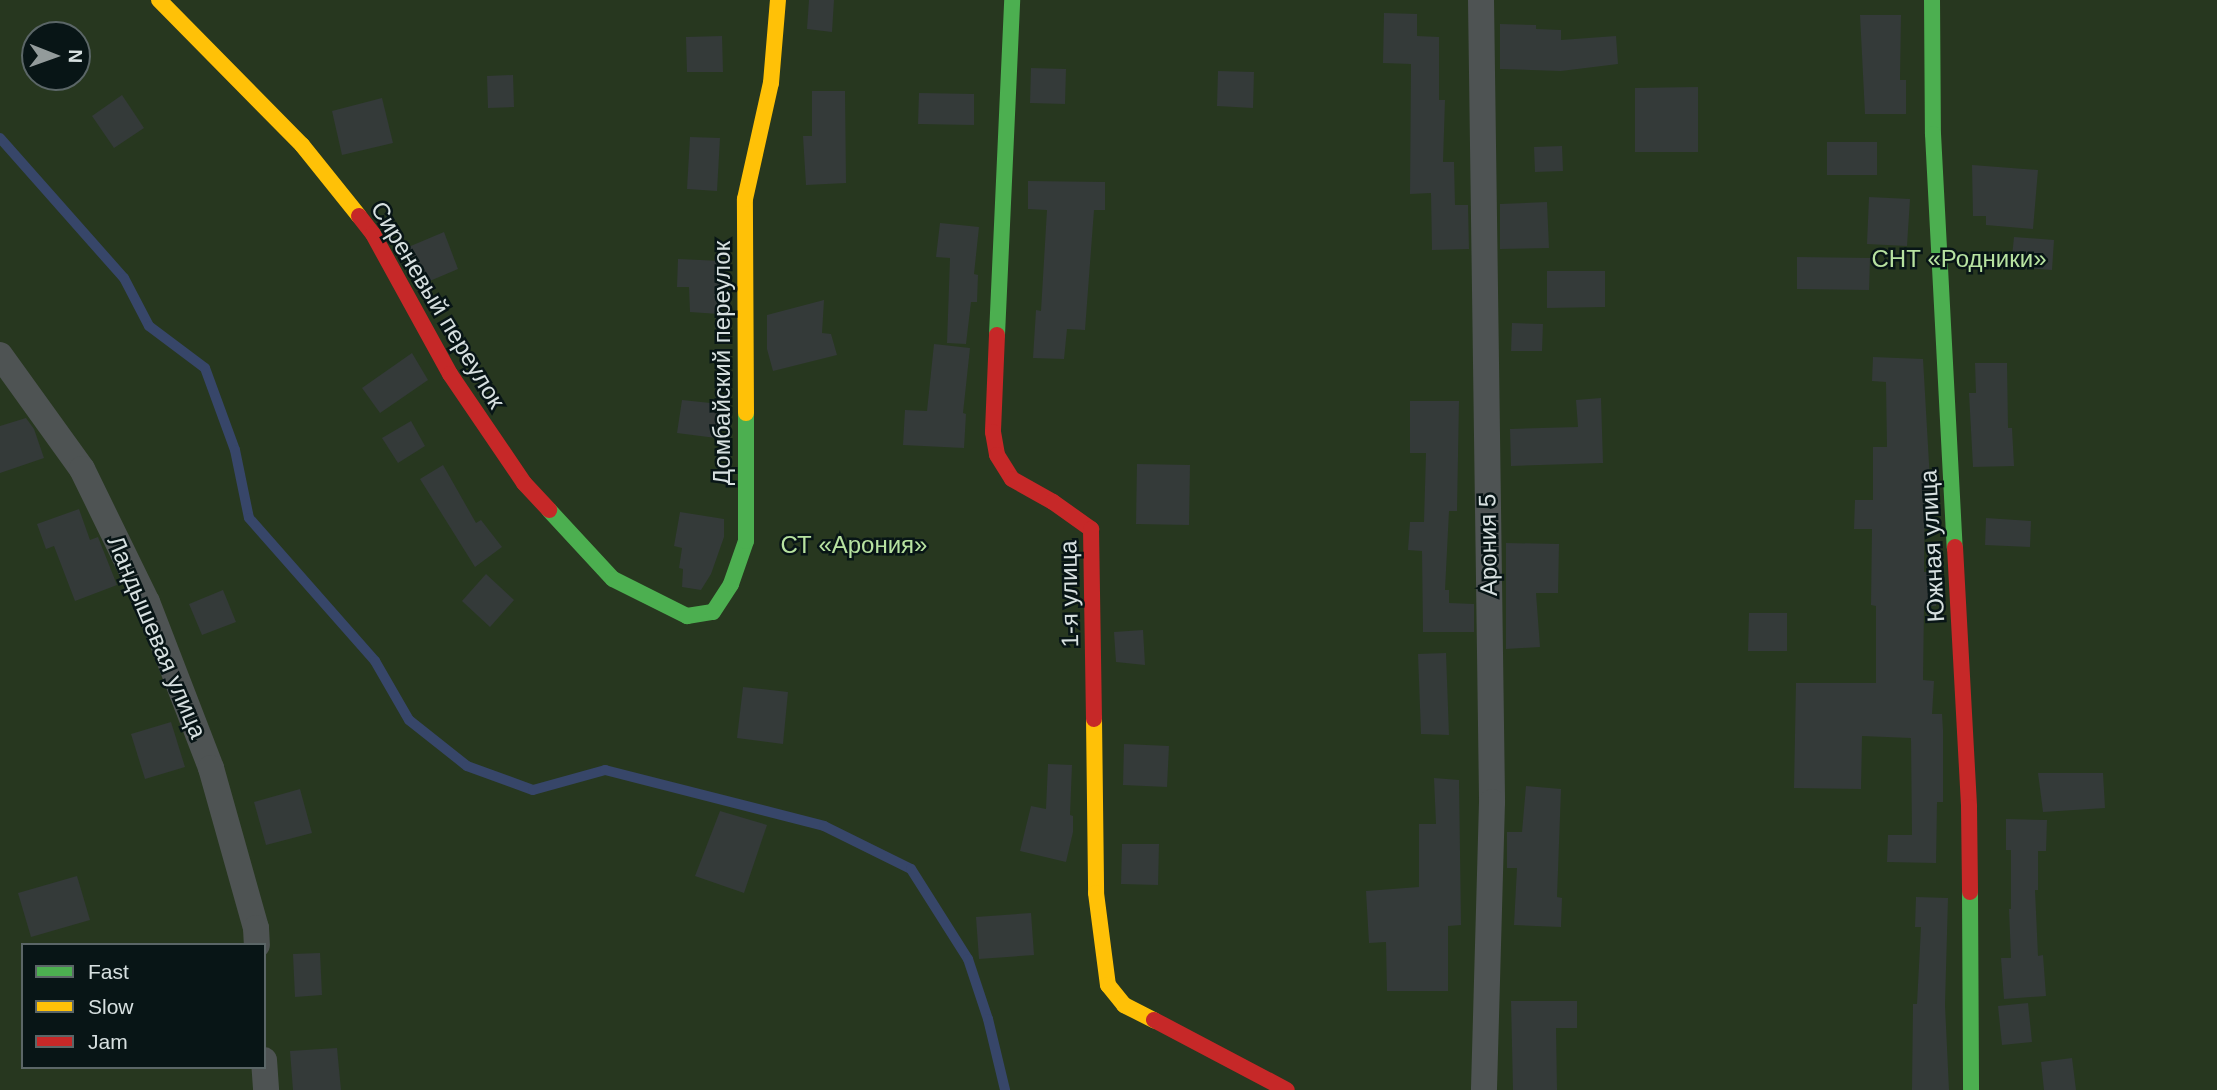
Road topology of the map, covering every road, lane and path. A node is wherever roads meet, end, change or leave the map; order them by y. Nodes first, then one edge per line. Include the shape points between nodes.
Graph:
1 (159, 0) edge
2 (778, 0) edge
3 (1012, 0) edge
4 (1481, 0) edge
5 (1932, 0) edge
6 (0, 355) edge
7 (613, 579) joint
8 (257, 943) edge
9 (265, 1069) edge
10 (266, 1090) edge
11 (1287, 1090) edge
12 (1484, 1090) edge
13 (1971, 1090) edge

1 - 7 street, Сиреневый переулок via 302,145 373,234 450,374 524,483
2 - 7 street, Домбайский переулок via 771,83 745,199 746,541 731,584 713,612 687,616
3 - 11 street, 1-я улица via 993,432 997,455 1012,479 1091,529 1096,893 1108,985 1124,1005
4 - 12 street, Арония 5 via 1492,802
5 - 13 street, Южная улица via 1933,135 1969,807
6 - 8 street, Ландышевая улица via 82,469 147,601 211,768
9 - 10 street

